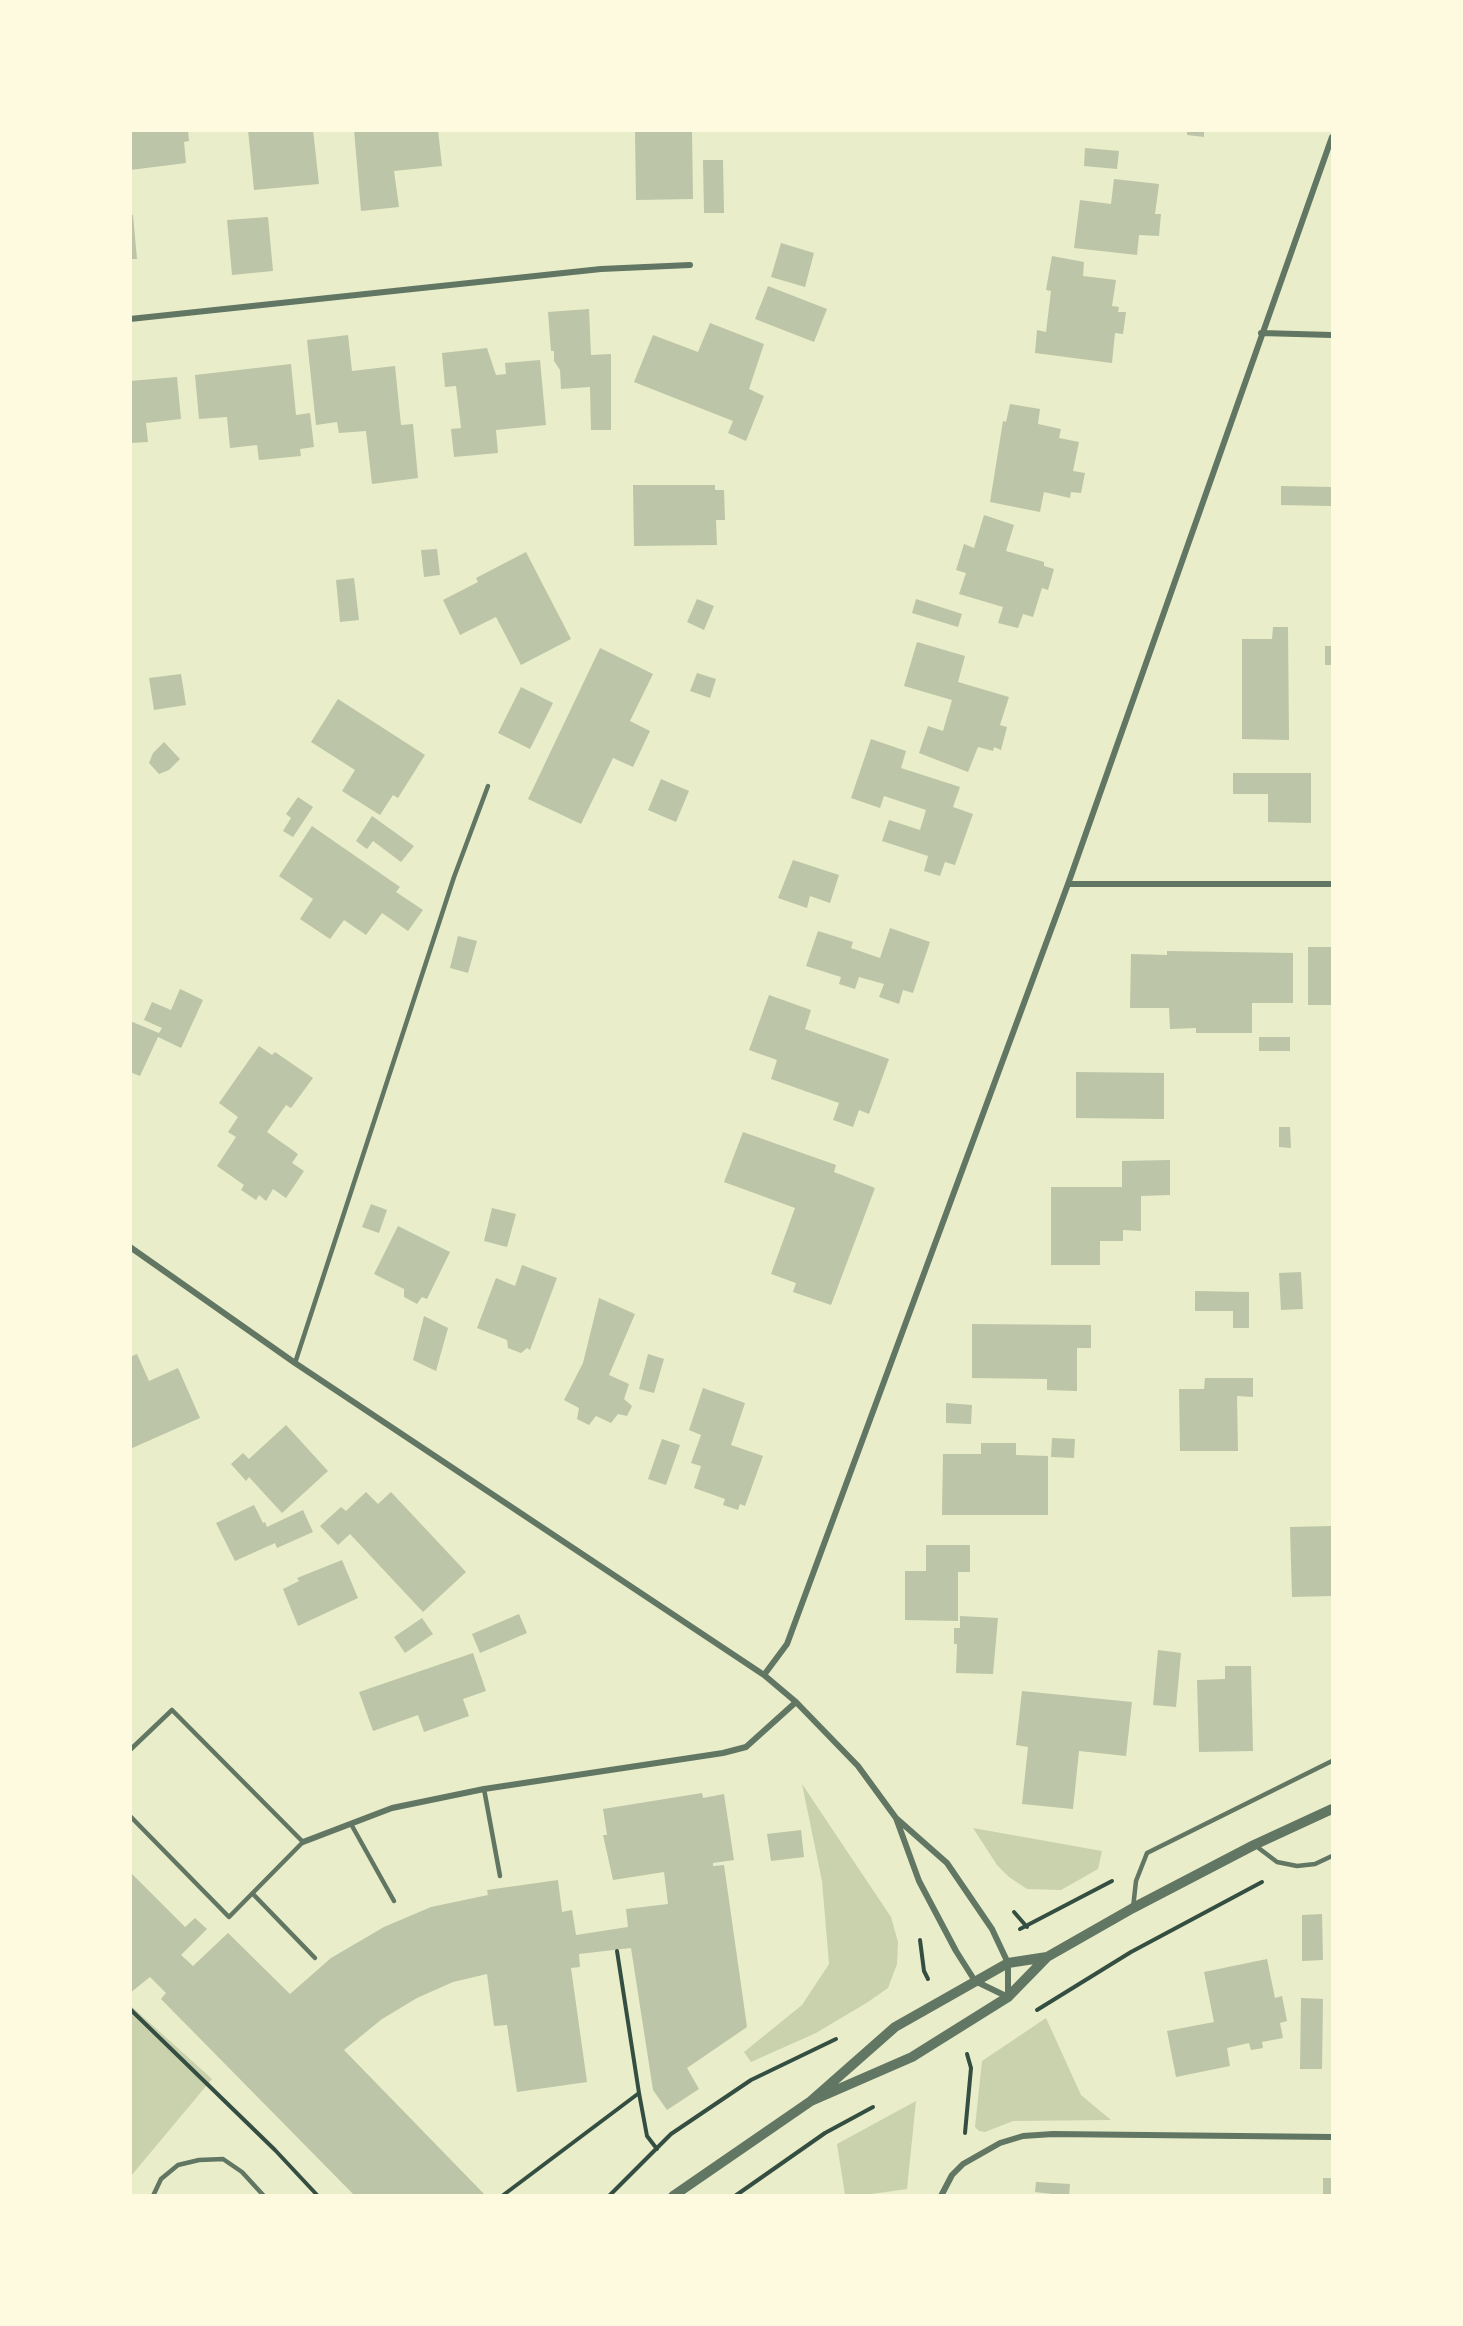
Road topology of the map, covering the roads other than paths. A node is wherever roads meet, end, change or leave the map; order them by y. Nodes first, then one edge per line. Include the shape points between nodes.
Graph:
1 (1332, 136) edge
2 (690, 266) dead end
3 (130, 319) edge
4 (1261, 333) junction
5 (1332, 334) edge
6 (488, 786) dead end
7 (1068, 884) junction
8 (1332, 884) edge
9 (130, 1247) edge
10 (295, 1363) junction
11 (764, 1675) junction
12 (796, 1702) junction
13 (130, 1750) edge
14 (1332, 1761) edge
15 (484, 1789) junction
16 (1332, 1809) edge
17 (130, 1816) edge
18 (896, 1818) junction
19 (351, 1824) junction
20 (303, 1842) junction
21 (1254, 1845) junction
22 (1332, 1856) edge
23 (500, 1876) dead end
24 (253, 1894) junction
25 (394, 1901) dead end
26 (1133, 1908) junction
27 (1047, 1957) junction
28 (315, 1958) dead end
29 (1008, 1963) junction
30 (975, 1981) junction
31 (1008, 1997) junction
32 (811, 2101) junction
33 (1332, 2137) edge
34 (153, 2196) edge
35 (264, 2196) edge
36 (673, 2196) edge
37 (941, 2196) edge

1 - 4 street
2 - 3 street via 601,269
4 - 5 street
4 - 7 street
6 - 10 lane via 454,877
7 - 8 street
7 - 11 street via 788,1644
9 - 10 street
10 - 11 street
11 - 12 street
12 - 15 street via 746,1747
12 - 18 street via 858,1766
13 - 20 lane via 172,1710
14 - 26 lane via 1146,1853 1136,1881
15 - 19 street via 392,1808
15 - 23 lane
16 - 21 street
17 - 24 lane via 229,1917
18 - 29 street via 946,1863 992,1929
18 - 30 street via 923,1890
19 - 20 street
19 - 25 lane
20 - 24 lane
21 - 22 lane via 1277,1862 1297,1866 1315,1864
21 - 26 street
24 - 28 lane
26 - 27 street
27 - 29 street
27 - 31 street
29 - 30 street
29 - 31 street
30 - 31 street
30 - 32 street via 895,2027
31 - 32 street via 912,2057
32 - 36 street
33 - 37 street via 1023,2136 1000,2143 963,2164
34 - 35 lane via 161,2179 178,2165 223,2159 242,2172

